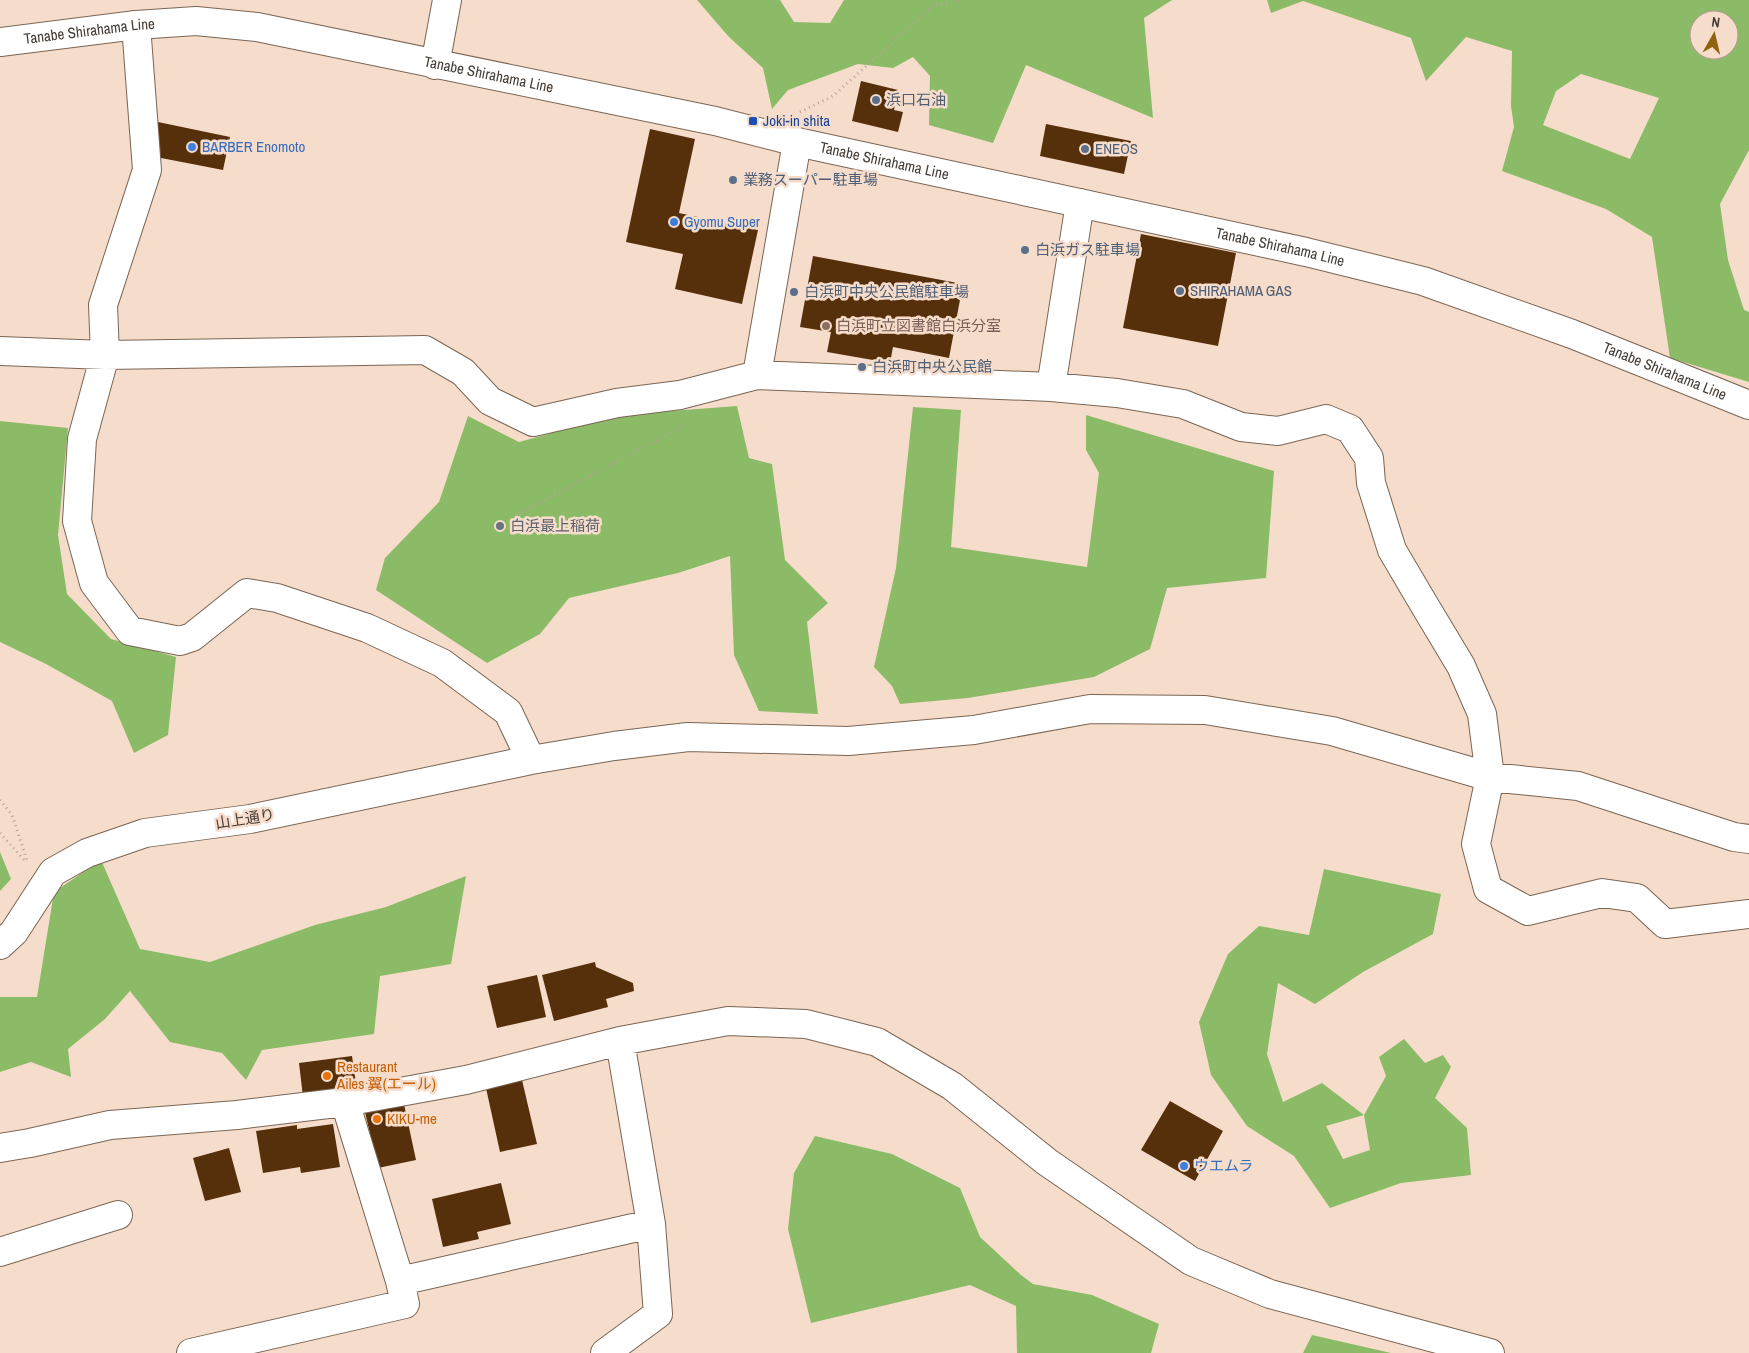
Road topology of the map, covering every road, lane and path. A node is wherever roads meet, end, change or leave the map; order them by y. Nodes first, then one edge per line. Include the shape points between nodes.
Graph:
1 (447, 0) edge
2 (963, 0) edge
3 (136, 25) junction
4 (0, 42) edge
5 (435, 65) junction
6 (798, 113) dead end
7 (797, 142) junction
8 (1080, 203) junction
9 (0, 351) edge
10 (105, 355) junction
11 (756, 375) junction
12 (1051, 387) junction
13 (1749, 405) edge
14 (686, 425) dead end
15 (515, 516) dead end
16 (531, 760) junction
17 (1490, 777) junction
18 (0, 800) edge
19 (0, 832) edge
20 (1749, 839) edge
21 (1749, 914) edge
22 (0, 945) edge
23 (620, 1041) junction
24 (345, 1102) junction
25 (0, 1148) edge
26 (118, 1215) dead end
27 (651, 1224) junction
28 (0, 1252) edge
29 (400, 1281) junction
30 (612, 1351) edge
31 (191, 1353) edge
32 (1490, 1353) edge

1 - 5 street
2 - 6 path via 934,5 833,96
3 - 4 street, Tanabe Shirahama Line
3 - 5 street, Tanabe Shirahama Line via 196,21 257,27
3 - 10 street via 147,170 102,305
5 - 7 street, Tanabe Shirahama Line via 715,122
7 - 8 street, Tanabe Shirahama Line
7 - 11 street
8 - 12 street
8 - 13 street, Tanabe Shirahama Line via 1423,281 1572,334
9 - 10 street
10 - 11 street via 425,350 463,372 490,401 533,422 617,404 680,395
10 - 16 street via 82,439 77,521 94,583 130,631 180,641 192,637 247,594 277,598 367,628 442,663 508,712
11 - 12 street
12 - 17 street via 1183,404 1241,427 1278,431 1326,419 1350,429 1369,458 1371,483 1392,550 1462,666 1482,714
14 - 15 path
16 - 17 street, 山上通り via 688,737 848,741 974,730 1090,710 1205,710 1332,731
16 - 22 street, 山上通り via 250,819 145,833 87,852 53,872 14,932
17 - 20 street, 山上通り via 1578,786 1734,837
17 - 21 street via 1476,844 1488,889 1528,911 1602,893 1637,898 1665,924
18 - 19 path via 12,815 28,864
23 - 24 street via 466,1080
23 - 27 street
23 - 32 street via 728,1021 806,1024 877,1042 952,1086 1047,1162 1191,1262 1270,1294
24 - 25 street via 110,1125
24 - 29 street
26 - 28 street
27 - 29 street
27 - 30 street via 658,1314
29 - 31 street via 405,1304

